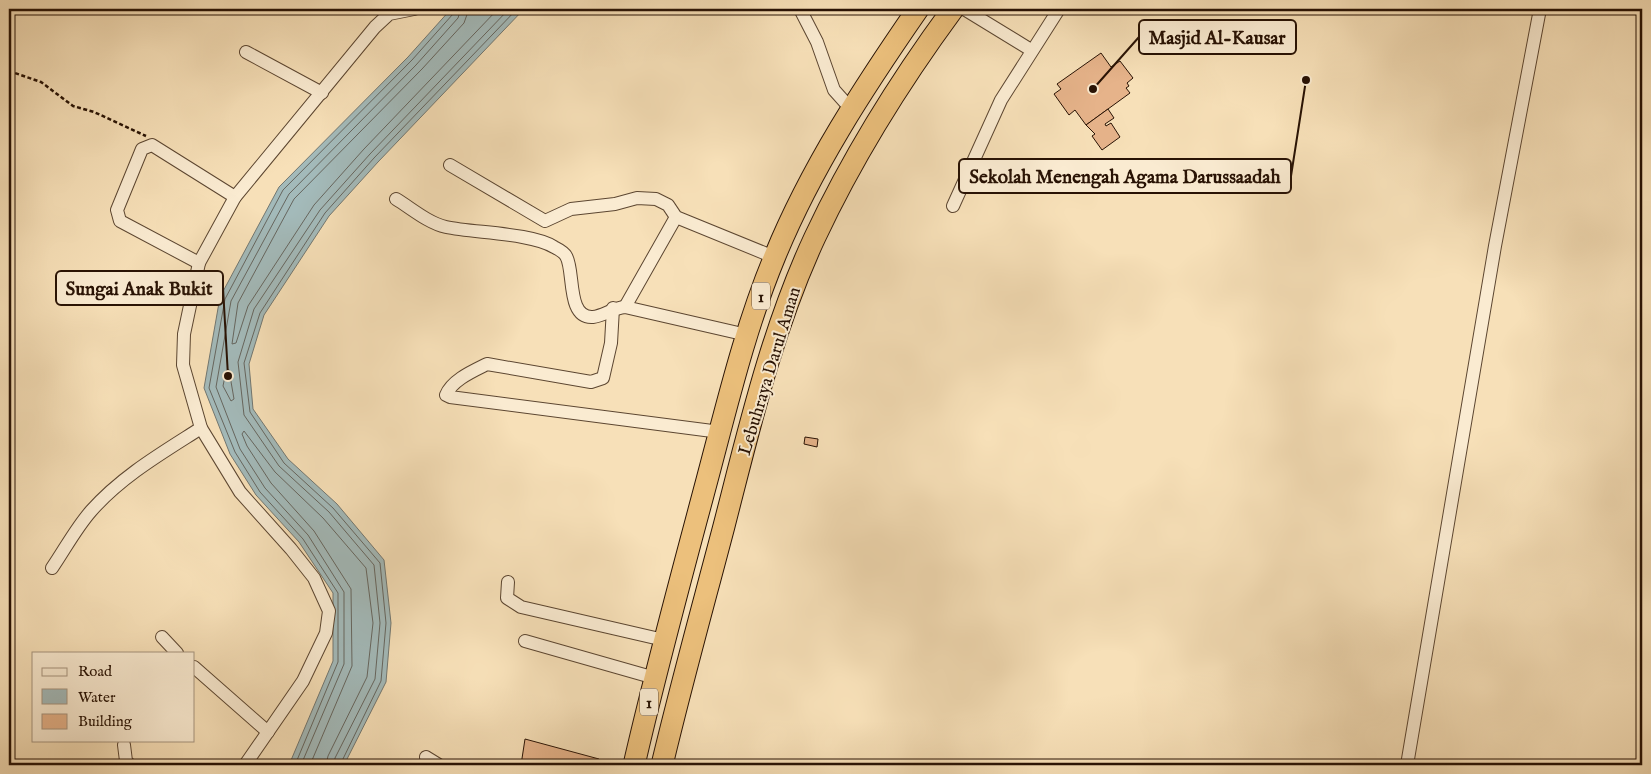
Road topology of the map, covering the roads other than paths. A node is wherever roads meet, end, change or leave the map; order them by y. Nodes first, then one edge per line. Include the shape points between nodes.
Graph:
1 (414, 9) edge
2 (800, 9) edge
3 (918, 9) edge
4 (953, 9) edge
5 (964, 9) edge
6 (1059, 9) edge
7 (1540, 9) edge
8 (385, 11) edge
9 (1031, 50) junction
10 (246, 52) dead end
11 (322, 93) junction
12 (851, 109) junction
13 (450, 165) dead end
14 (235, 197) junction
15 (396, 199) dead end
16 (953, 206) dead end
17 (676, 217) junction
18 (774, 257) junction
19 (199, 263) junction
20 (619, 308) junction
21 (747, 335) junction
22 (201, 428) junction
23 (720, 432) junction
24 (723, 528) junction
25 (687, 553) junction
26 (52, 568) dead end
27 (508, 582) dead end
28 (708, 584) junction
29 (672, 612) junction
30 (162, 636) dead end
31 (664, 640) junction
32 (525, 641) dead end
33 (176, 652) edge
34 (195, 669) edge
35 (655, 678) junction
36 (268, 732) junction
37 (124, 745) dead end
38 (426, 757) dead end
39 (130, 765) edge
40 (245, 765) edge
41 (439, 765) edge
42 (634, 765) edge
43 (662, 765) edge
44 (1407, 765) edge

1 - 8 street
2 - 12 street via 817,42 834,90
3 - 12 highway, Lebuhraya Darul Aman / 1
4 - 24 highway, Lebuhraya Darul Aman / 1 via 874,124 812,245 764,373
5 - 9 street
6 - 9 street
7 - 44 street via 1495,246
8 - 11 street
9 - 16 street via 1001,100
10 - 11 street
11 - 14 street
12 - 18 highway, Lebuhraya Darul Aman / 1 via 814,174
13 - 17 street via 545,221 571,209 636,198 656,199 668,206
14 - 19 street
14 - 19 street via 147,147 117,210 120,221
15 - 20 street via 445,227 551,244 567,256 572,295 585,316 594,317
17 - 18 street
17 - 20 street
18 - 21 highway, Lebuhraya Darul Aman / 1
19 - 22 street via 184,334 183,365
20 - 21 street
20 - 23 street via 603,378 598,381 486,364 452,386 446,395
21 - 23 highway, Lebuhraya Darul Aman / 1
22 - 26 street via 137,469 110,492 90,512
22 - 36 street via 240,492 314,578 329,611 326,633 318,653
23 - 25 highway, Lebuhraya Darul Aman / 1
24 - 25 highway via 709,544
24 - 28 highway, Lebuhraya Darul Aman / 1
25 - 29 highway, Lebuhraya Darul Aman / 1
27 - 31 street via 507,598 521,607
28 - 29 highway via 696,585 683,592
28 - 43 highway, Lebuhraya Darul Aman / 1
29 - 31 highway, Lebuhraya Darul Aman / 1
30 - 33 street
31 - 35 highway, Lebuhraya Darul Aman / 1
32 - 35 street
34 - 36 street
35 - 42 highway, Lebuhraya Darul Aman / 1
36 - 40 street
37 - 39 street via 126,761
38 - 41 street

